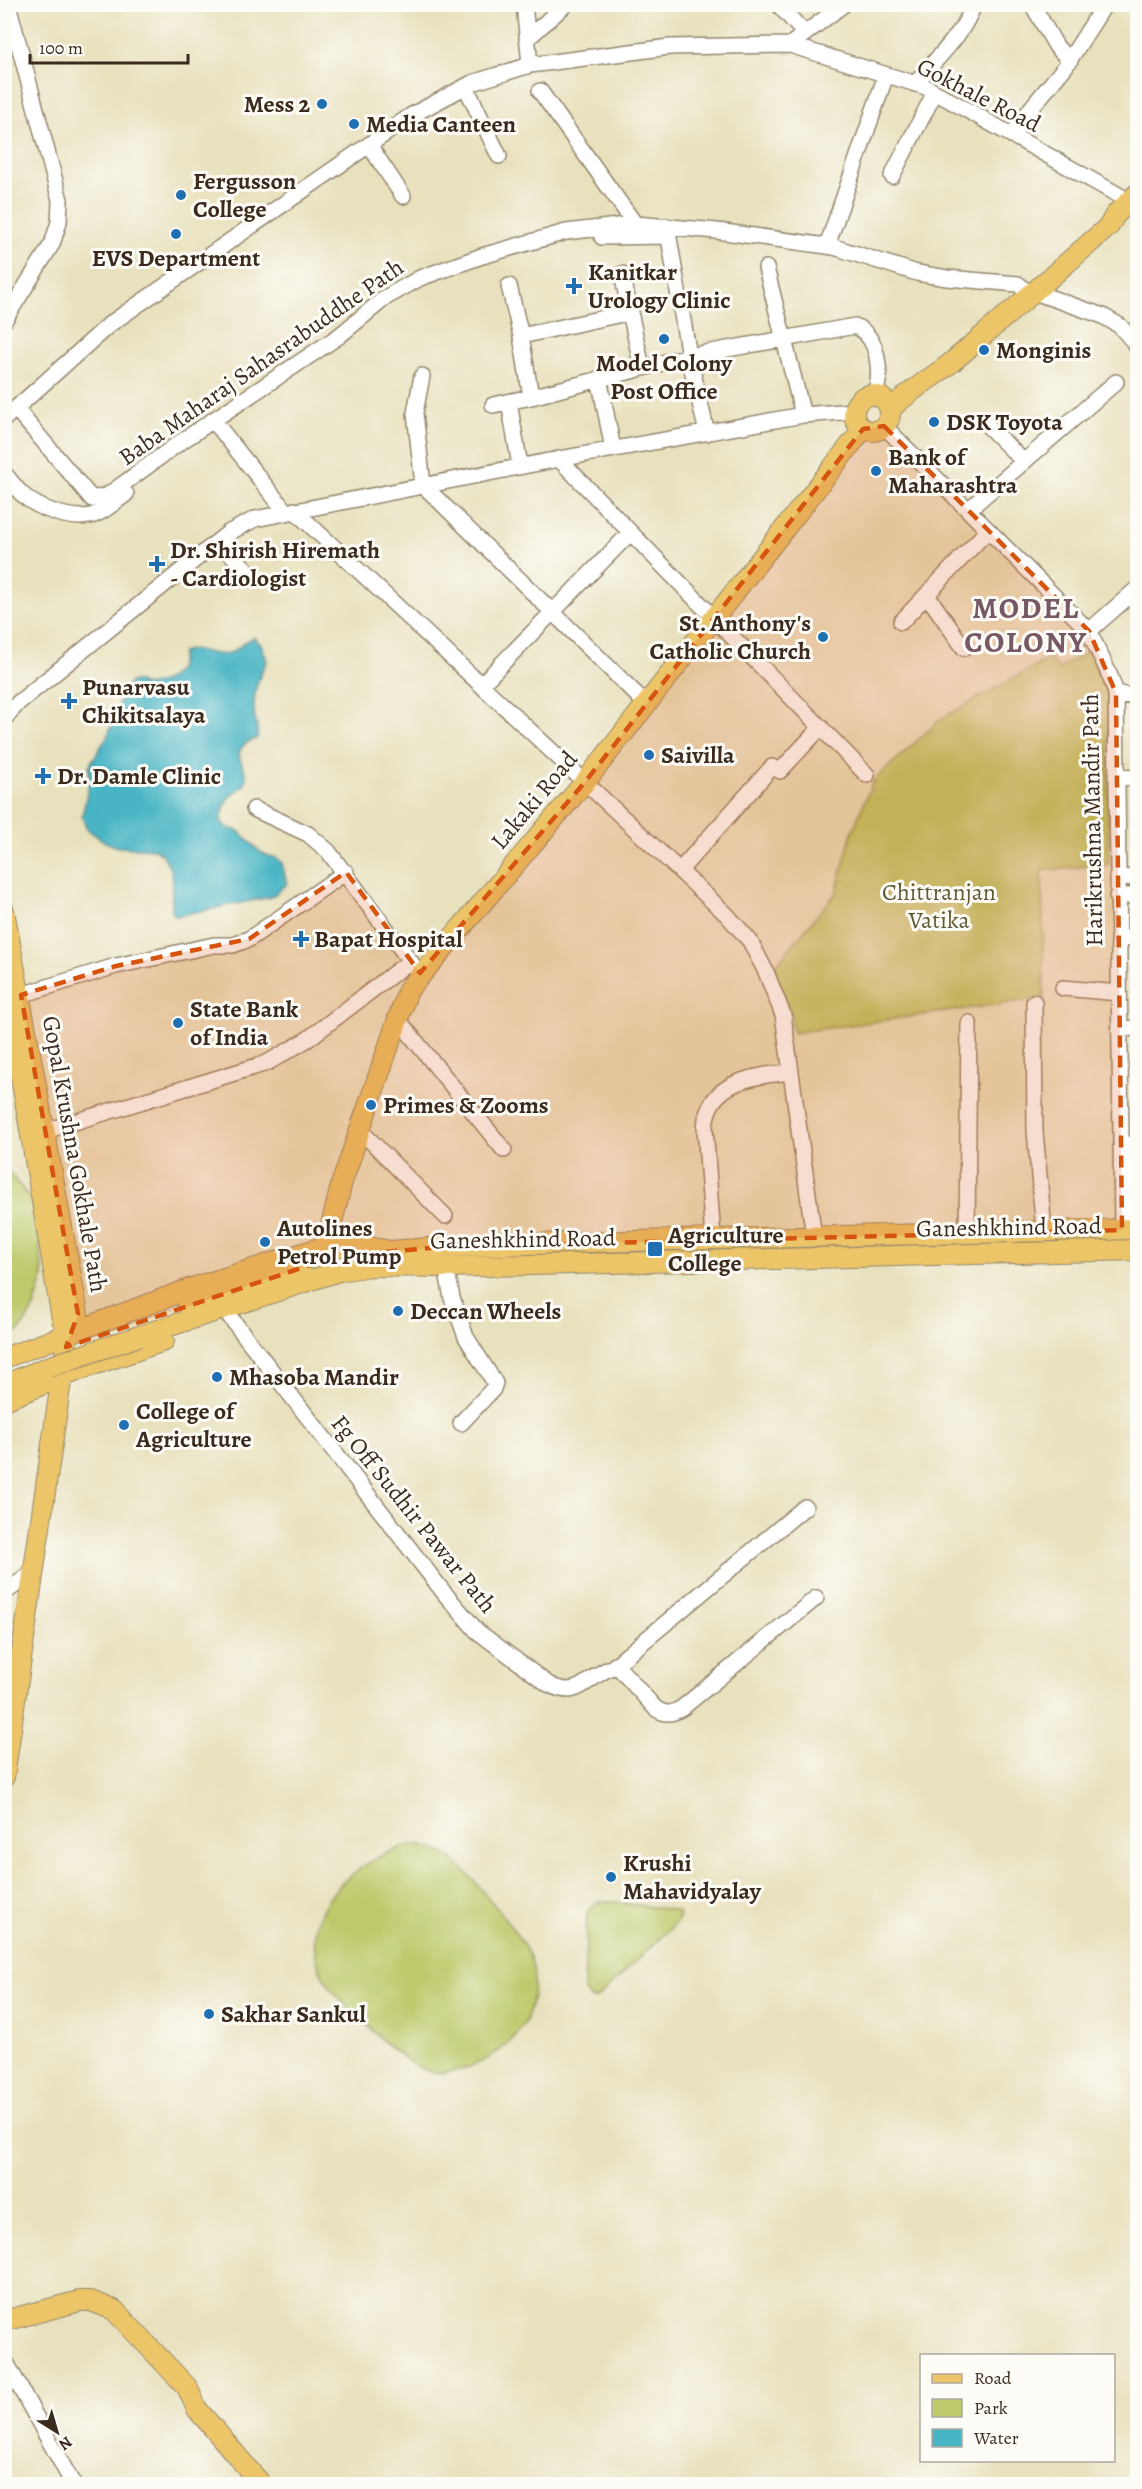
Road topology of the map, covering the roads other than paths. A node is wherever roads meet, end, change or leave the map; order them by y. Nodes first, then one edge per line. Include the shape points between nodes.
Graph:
1 (8, 4) edge
2 (524, 4) edge
3 (566, 4) edge
4 (778, 4) edge
5 (844, 4) edge
6 (974, 4) edge
7 (1032, 4) edge
8 (1105, 4) edge
9 (805, 34) junction
10 (527, 39) junction
11 (790, 45) junction
12 (1070, 61) junction
13 (530, 65) junction
14 (886, 75) junction
15 (915, 84) junction
16 (466, 87) junction
17 (540, 91) dead end
18 (935, 92) junction
19 (1012, 135) junction
20 (369, 145) junction
21 (499, 156) dead end
22 (892, 176) dead end
23 (403, 196) dead end
24 (1135, 200) edge
25 (635, 224) junction
26 (667, 231) junction
27 (827, 246) junction
28 (515, 251) junction
29 (766, 268) dead end
30 (622, 274) dead end
31 (509, 286) dead end
32 (1030, 291) junction
33 (631, 312) junction
34 (4, 321) edge
35 (521, 336) junction
36 (783, 339) junction
37 (1137, 347) edge
38 (689, 356) junction
39 (642, 368) junction
40 (422, 376) dead end
41 (599, 378) junction
42 (1116, 382) dead end
43 (531, 397) junction
44 (509, 402) junction
45 (493, 405) dead end
46 (883, 407) junction
47 (854, 411) junction
48 (10, 414) edge
49 (803, 415) junction
50 (982, 420) dead end
51 (216, 424) junction
52 (863, 429) junction
53 (707, 433) junction
54 (613, 449) junction
55 (559, 459) junction
56 (1024, 462) junction
57 (520, 466) junction
58 (4, 473) edge
59 (423, 485) junction
60 (968, 510) junction
61 (290, 511) junction
62 (988, 530) junction
63 (630, 533) junction
64 (218, 541) junction
65 (247, 570) dead end
66 (1137, 588) edge
67 (927, 595) junction
68 (552, 612) junction
69 (713, 617) junction
70 (901, 622) dead end
71 (1089, 631) junction
72 (964, 648) dead end
73 (481, 685) junction
74 (1116, 693) junction
75 (1137, 698) edge
76 (645, 703) junction
77 (11, 706) edge
78 (4, 718) edge
79 (820, 727) junction
80 (867, 775) dead end
81 (1116, 777) junction
82 (1137, 778) edge
83 (585, 782) junction
84 (254, 809) dead end
85 (680, 870) junction
86 (346, 872) junction
87 (1117, 877) junction
88 (1137, 878) edge
89 (1117, 896) junction
90 (1137, 897) edge
91 (4, 911) edge
92 (1118, 938) junction
93 (1137, 939) edge
94 (415, 967) junction
95 (4, 980) edge
96 (1063, 988) dead end
97 (1119, 993) junction
98 (21, 995) junction
99 (1034, 1002) dead end
100 (396, 1017) junction
101 (969, 1023) dead end
102 (1137, 1028) edge
103 (1119, 1029) junction
104 (791, 1072) junction
105 (358, 1129) junction
106 (45, 1131) junction
107 (1121, 1146) junction
108 (504, 1150) dead end
109 (1137, 1211) edge
110 (445, 1216) dead end
111 (1130, 1229) edge
112 (1044, 1231) junction
113 (968, 1233) junction
114 (814, 1237) junction
115 (713, 1239) junction
116 (326, 1246) junction
117 (1137, 1250) edge
118 (393, 1259) junction
119 (446, 1267) junction
120 (230, 1317) junction
121 (135, 1330) junction
122 (68, 1333) junction
123 (4, 1358) edge
124 (52, 1366) junction
125 (4, 1371) edge
126 (4, 1385) edge
127 (4, 1400) edge
128 (461, 1423) dead end
129 (805, 1507) dead end
130 (34, 1572) junction
131 (4, 1593) edge
132 (816, 1598) dead end
133 (612, 1666) junction
134 (4, 1777) edge
135 (4, 2321) edge
136 (4, 2365) edge
137 (73, 2484) edge
138 (261, 2484) edge

1 - 34 street via 60,200 52,244
2 - 10 street
3 - 10 street
4 - 9 street
5 - 9 street
6 - 15 street via 970,17 952,42
7 - 12 street via 1056,46
8 - 12 street
9 - 11 street
10 - 13 street
11 - 13 street, Gokhale Road via 670,47
11 - 14 street, Gokhale Road
12 - 19 street
13 - 16 street, Gokhale Road
14 - 15 street, Gokhale Road
14 - 27 street
15 - 18 street, Gokhale Road
16 - 20 street, Gokhale Road via 412,115
16 - 21 street
17 - 25 street
18 - 19 street, Gokhale Road
18 - 22 street
19 - 24 street, Gokhale Road
20 - 23 street
20 - 48 street, Gokhale Road via 110,324
24 - 32 main road via 1103,220
25 - 26 street, Baba Maharaj Sahasrabuddhe Path
25 - 28 street, Baba Maharaj Sahasrabuddhe Path via 566,232
26 - 27 street, Baba Maharaj Sahasrabuddhe Path via 717,231
26 - 28 street, Baba Maharaj Sahasrabuddhe Path via 568,241
26 - 32 street, Baba Maharaj Sahasrabuddhe Path via 831,256 915,282 1013,293
26 - 38 street
27 - 32 street, Baba Maharaj Sahasrabuddhe Path via 917,273 1018,284
28 - 51 street, Baba Maharaj Sahasrabuddhe Path via 424,286 391,306 344,344
29 - 36 street
30 - 33 street
31 - 35 street
32 - 37 street via 1103,316 1120,326
32 - 46 main road
33 - 35 street
33 - 39 street
35 - 43 street
36 - 38 street
36 - 46 street via 855,326 868,335 875,354
36 - 49 street
38 - 39 street
38 - 53 street
39 - 41 street
40 - 59 street via 415,412
41 - 43 street
41 - 54 street
42 - 56 street
43 - 44 street
44 - 45 street
44 - 57 street
46 - 47 main road via 860,399
46 - 52 main road via 872,431
46 - 60 street, Harikrushna Mandir Path
47 - 49 street
47 - 52 main road via 855,421
48 - 51 street, Baba Maharaj Sahasrabuddhe Path via 92,499 108,495
49 - 53 street
50 - 56 street
51 - 58 street, Baba Maharaj Sahasrabuddhe Path via 103,511 90,516 71,518 50,510 24,496
51 - 61 street
52 - 69 main road, Lakaki Road
53 - 54 street
54 - 55 street
55 - 57 street
55 - 63 street
56 - 60 street
57 - 59 street
59 - 61 street
59 - 68 street
60 - 62 street, Harikrushna Mandir Path
61 - 64 street via 255,519
61 - 73 street
62 - 67 street
62 - 71 street, Harikrushna Mandir Path
63 - 68 street
63 - 69 street
64 - 65 street
64 - 77 street
66 - 71 street
67 - 70 street
67 - 72 street
68 - 73 street
68 - 76 street
69 - 76 main road, Lakaki Road
69 - 79 street
71 - 74 street, Harikrushna Mandir Path
73 - 83 street
74 - 75 street
74 - 81 street, Harikrushna Mandir Path
76 - 83 main road, Lakaki Road
77 - 78 street
79 - 80 street
79 - 85 street
81 - 82 street
81 - 87 street, Harikrushna Mandir Path
83 - 85 street
83 - 94 main road, Lakaki Road
84 - 86 street via 308,834
85 - 104 street via 750,941 783,1016
86 - 94 street
86 - 98 street via 249,939 116,966
87 - 88 street
87 - 89 street, Harikrushna Mandir Path
89 - 90 street
89 - 92 street, Harikrushna Mandir Path
91 - 98 main road, Gopal Krushna Gokhale Path
92 - 93 street
92 - 97 street, Harikrushna Mandir Path
94 - 100 main road, Lakaki Road
94 - 106 street via 267,1063
95 - 122 main road, Gopal Krushna Gokhale Path via 62,1319
96 - 97 street
97 - 103 street, Harikrushna Mandir Path
98 - 106 main road, Gopal Krushna Gokhale Path
99 - 112 street via 1035,1131
100 - 105 main road, Lakaki Road
100 - 108 street
101 - 113 street
102 - 103 street
103 - 107 street, Harikrushna Mandir Path
104 - 114 street
104 - 115 street via 749,1078 719,1092 706,1111
105 - 110 street
105 - 116 main road, Lakaki Road
106 - 122 main road, Gopal Krushna Gokhale Path via 78,1314
107 - 109 street via 1132,1144 1131,1211
107 - 111 street, Harikrushna Mandir Path
111 - 112 main road, Ganeshkhind Road
112 - 113 main road, Ganeshkhind Road
113 - 114 main road, Ganeshkhind Road
114 - 115 main road, Ganeshkhind Road
115 - 118 main road, Ganeshkhind Road via 442,1247
116 - 118 main road, Ganeshkhind Road via 364,1246
116 - 121 main road, Ganeshkhind Road via 189,1289
117 - 119 main road, Ganeshkhind Road
118 - 119 main road, Ganeshkhind Road
118 - 120 main road, Ganeshkhind Road
118 - 121 main road via 337,1256
119 - 128 street via 466,1336 495,1383
120 - 121 main road, Ganeshkhind Road
120 - 133 street, Fg Off Sudhir Pawar Path via 477,1631 559,1690 576,1689
121 - 122 main road, Ganeshkhind Road
121 - 124 main road
121 - 124 main road, Ganeshkhind Road
122 - 123 main road, Ganeshkhind Road
122 - 124 main road
124 - 125 main road
124 - 126 main road
124 - 127 main road, Ganeshkhind Road
124 - 130 main road
129 - 133 street, Fg Off Sudhir Pawar Path
130 - 131 street
130 - 134 main road
132 - 133 street via 671,1714 656,1709 619,1668
135 - 138 main road via 80,2301 114,2310 187,2387 196,2409
136 - 137 street via 7,2364

